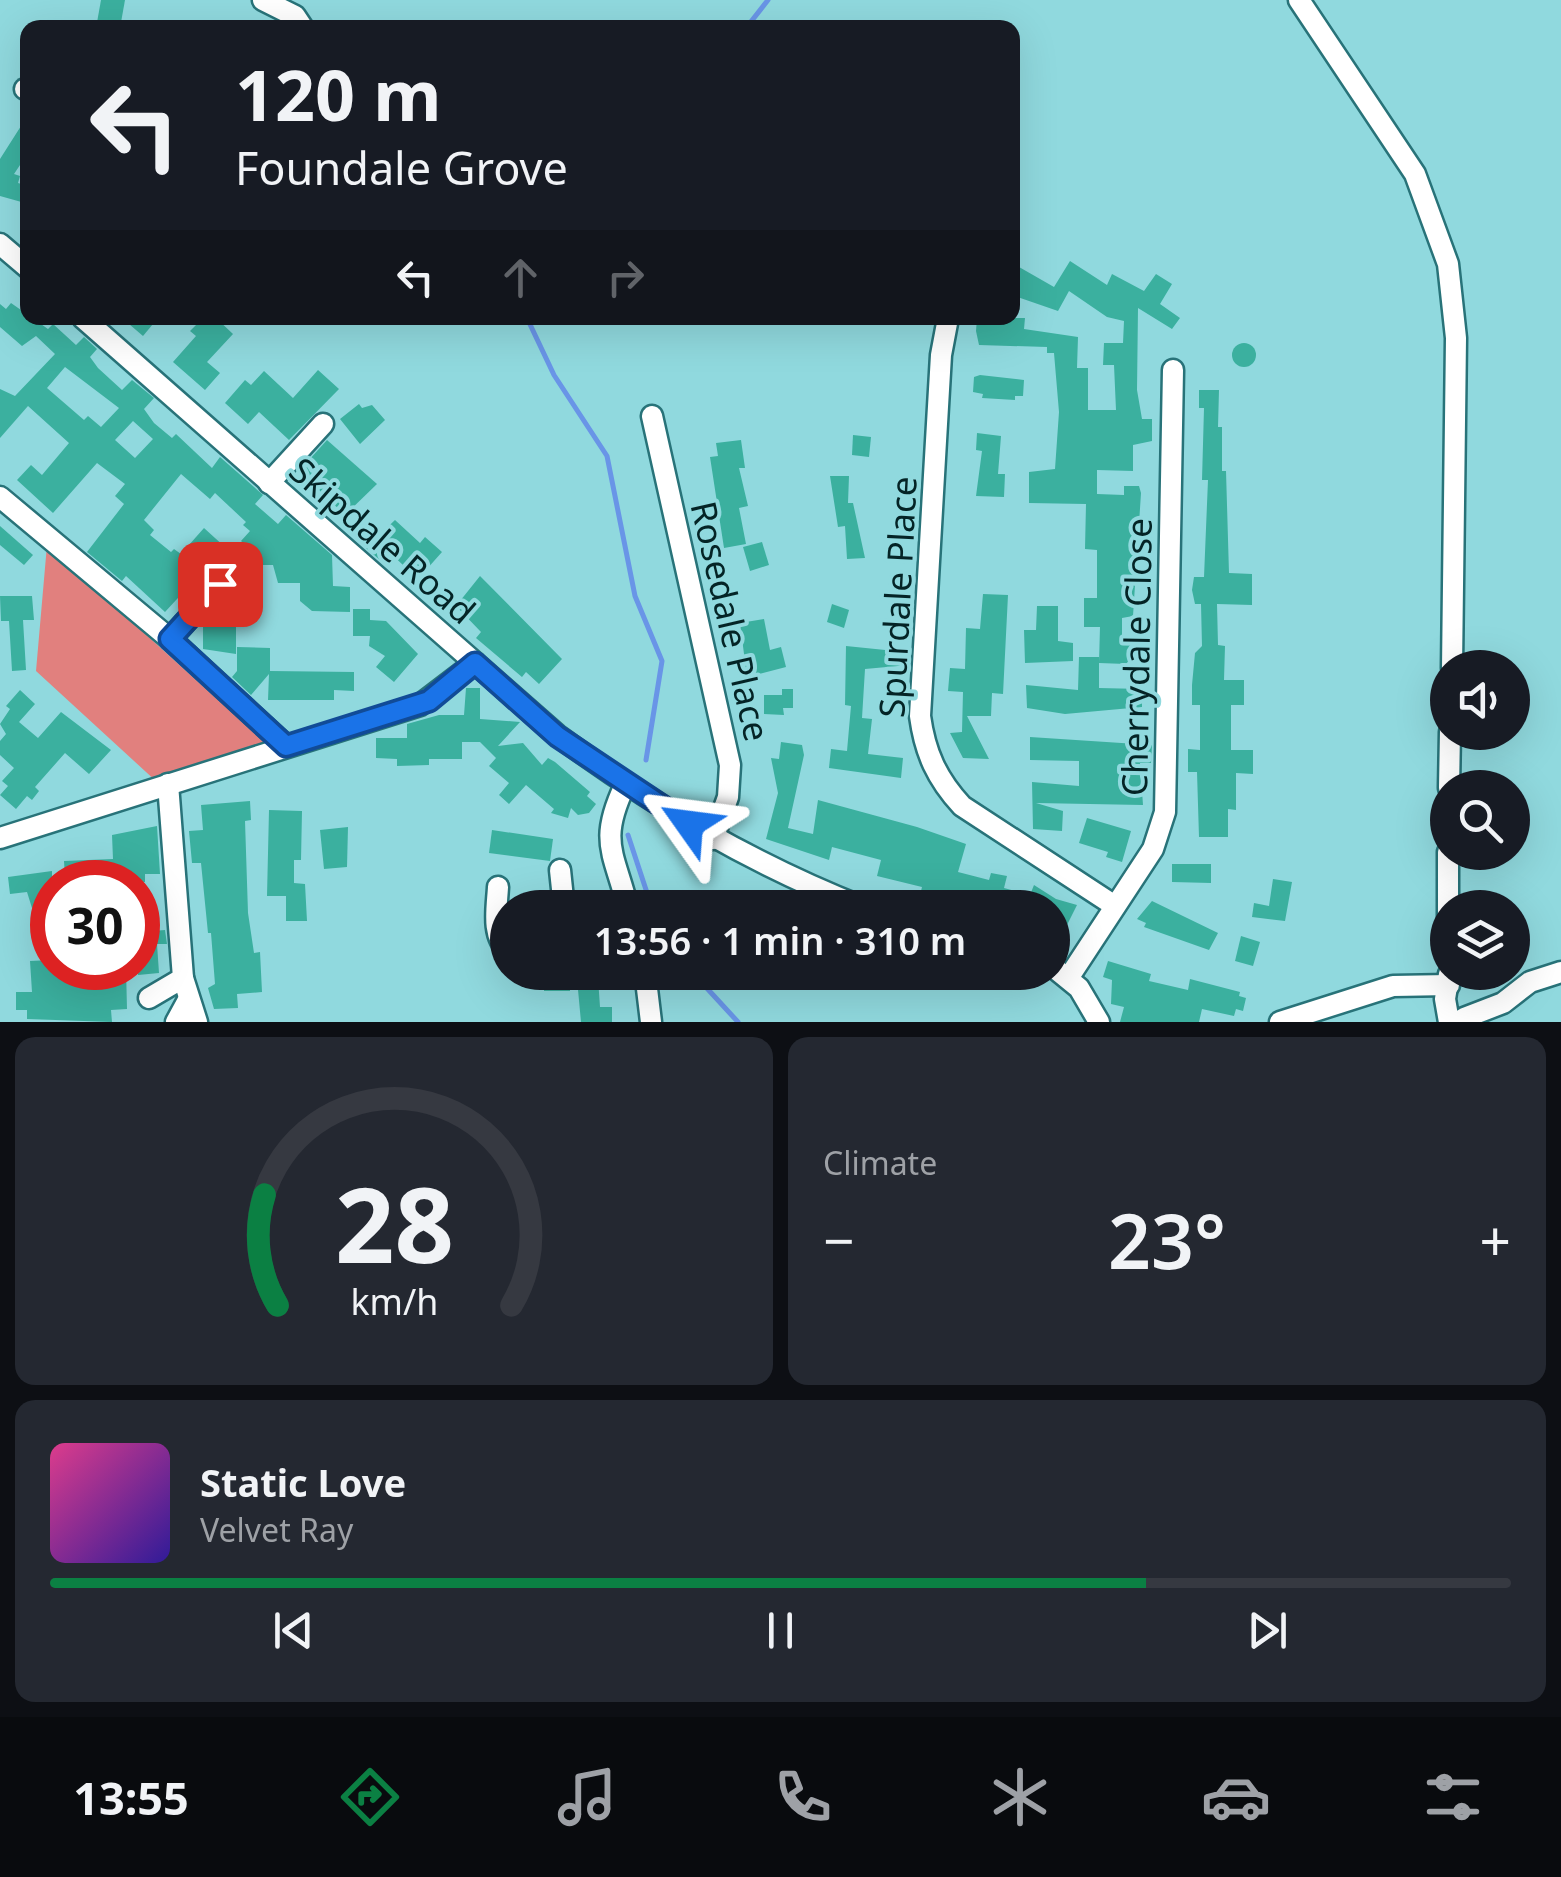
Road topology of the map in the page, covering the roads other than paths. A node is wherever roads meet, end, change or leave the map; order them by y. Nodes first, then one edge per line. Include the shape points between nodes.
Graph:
1 (263, 0) edge
2 (1299, 0) edge
3 (297, 20) edge
4 (0, 244) edge
5 (20, 261) edge
6 (91, 325) edge
7 (947, 325) edge
8 (1173, 370) dead end
9 (652, 416) dead end
10 (324, 424) dead end
11 (270, 483) junction
12 (0, 497) edge
13 (220, 584) dead end
14 (170, 639) junction
15 (1452, 650) edge
16 (475, 663) junction
17 (286, 746) junction
18 (168, 784) junction
19 (625, 785) junction
20 (0, 838) edge
21 (713, 839) junction
22 (560, 870) dead end
23 (498, 887) dead end
24 (498, 890) edge
25 (562, 890) edge
26 (623, 890) edge
27 (825, 890) edge
28 (1116, 906) junction
29 (1070, 961) edge
30 (1561, 972) edge
31 (183, 978) junction
32 (1430, 981) edge
33 (1070, 984) edge
34 (647, 990) edge
35 (1452, 990) edge
36 (149, 998) dead end
37 (188, 1000) junction
38 (1459, 1021) edge
39 (176, 1022) edge
40 (197, 1022) edge
41 (651, 1022) edge
42 (1098, 1022) edge
43 (1280, 1022) edge

1 - 3 street
2 - 15 street via 1415,174 1448,264 1456,338
4 - 5 street
6 - 11 street, Skipdale Road
7 - 28 street, Spurdale Place via 920,716 924,742 944,786 962,806
8 - 28 street, Cherrydale Close via 1165,812 1153,849
9 - 21 street, Rosedale Place via 730,764 728,797
10 - 11 street
11 - 16 street, Skipdale Road
12 - 14 street
13 - 14 street
14 - 17 street
16 - 17 street via 429,701
16 - 19 street, Skipdale Road
17 - 18 street
18 - 20 street
18 - 31 street
19 - 21 street, Skipdale Road
19 - 26 street via 607,834
21 - 27 street, Skipdale Road
22 - 25 street
23 - 24 street
28 - 29 street, Cherrydale Close
30 - 38 street
31 - 36 street
31 - 37 street
32 - 43 street via 1393,986
33 - 42 street
34 - 41 street
35 - 38 street
37 - 39 street
37 - 40 street

